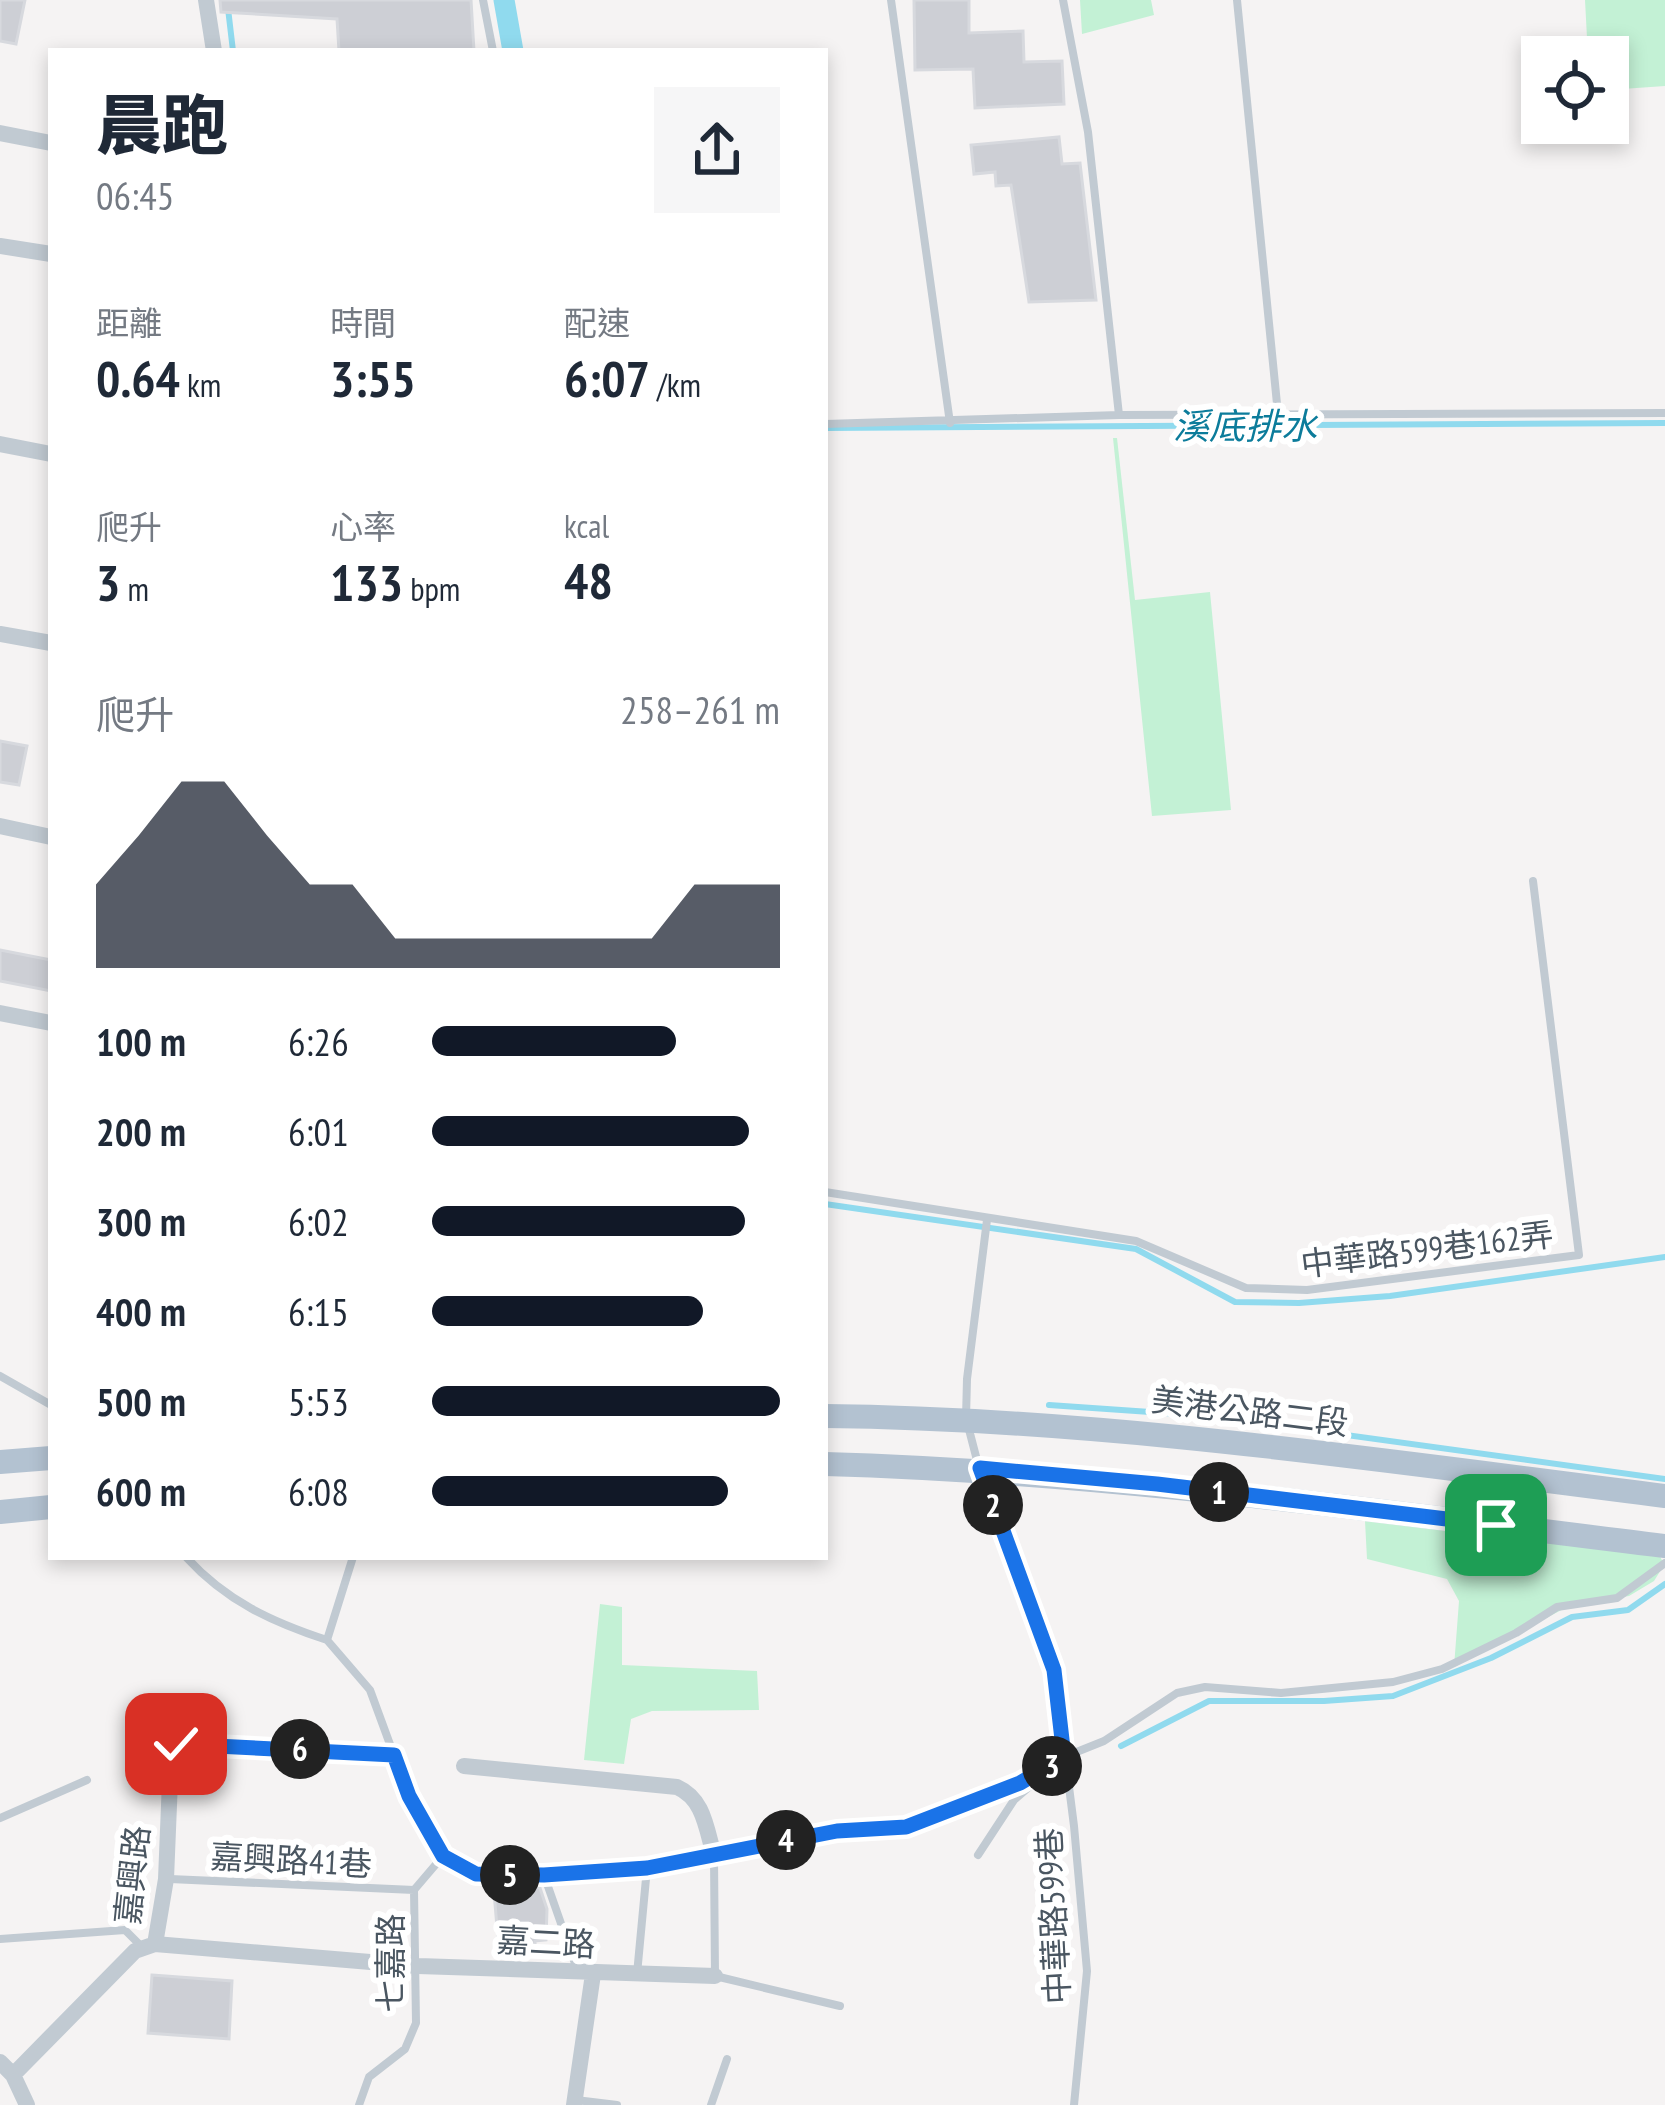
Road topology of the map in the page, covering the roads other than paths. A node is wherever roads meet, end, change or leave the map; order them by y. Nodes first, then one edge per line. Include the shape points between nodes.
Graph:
1 (206, 0) edge
2 (483, 0) edge
3 (891, 0) edge
4 (1063, 0) edge
5 (1237, 0) edge
6 (214, 48) edge
7 (492, 48) edge
8 (0, 134) edge
9 (48, 142) edge
10 (0, 246) edge
11 (48, 254) edge
12 (1665, 413) edge
13 (1278, 415) junction
14 (1119, 416) junction
15 (950, 423) junction
16 (828, 424) edge
17 (0, 444) edge
18 (48, 453) edge
19 (0, 634) edge
20 (48, 642) edge
21 (0, 826) edge
22 (48, 836) edge
23 (1533, 881) dead end
24 (0, 1012) edge
25 (48, 1022) edge
26 (828, 1193) edge
27 (987, 1220) junction
28 (0, 1376) edge
29 (48, 1403) edge
30 (828, 1416) edge
31 (966, 1418) junction
32 (48, 1458) edge
33 (0, 1462) edge
34 (828, 1464) edge
35 (980, 1468) junction
36 (1665, 1496) edge
37 (48, 1507) edge
38 (0, 1512) edge
39 (1665, 1546) edge
40 (189, 1560) edge
41 (352, 1560) edge
42 (1665, 1563) edge
43 (327, 1640) junction
44 (394, 1755) junction
45 (1064, 1757) junction
46 (464, 1766) dead end
47 (1048, 1769) junction
48 (87, 1780) dead end
49 (0, 1818) edge
50 (714, 1855) junction
51 (978, 1855) dead end
52 (443, 1856) junction
53 (647, 1868) junction
54 (544, 1875) junction
55 (166, 1879) junction
56 (414, 1890) junction
57 (0, 1939) edge
58 (149, 1946) junction
59 (418, 1966) junction
60 (586, 1974) junction
61 (636, 1976) junction
62 (715, 1976) junction
63 (840, 2006) dead end
64 (727, 2059) dead end
65 (6, 2068) edge
66 (0, 2090) edge
67 (574, 2102) edge
68 (27, 2105) edge
69 (358, 2105) edge
70 (617, 2105) edge
71 (711, 2105) edge
72 (1074, 2105) edge

1 - 6 street
2 - 7 lane
3 - 15 lane
4 - 14 lane via 1088,132
5 - 13 lane
8 - 9 street
10 - 11 street
12 - 13 lane
13 - 14 lane
14 - 15 lane
15 - 16 lane
17 - 18 street
19 - 20 street
21 - 22 street
23 - 27 lane, 中華路599巷162弄 via 1579,1256 1307,1290 1246,1288 1136,1241
24 - 25 street
26 - 27 lane
27 - 31 lane, 中華路599巷
28 - 29 lane
30 - 31 main road, 美港公路二段
31 - 35 lane, 中華路599巷
31 - 36 main road, 美港公路二段 via 1174,1434
32 - 33 main road
34 - 35 main road
35 - 39 main road
35 - 45 lane, 中華路599巷 via 1054,1670
37 - 38 main road
40 - 43 lane via 268,1621
41 - 43 lane
42 - 45 lane via 1617,1598 1557,1607 1442,1669 1281,1693 1177,1693
43 - 44 lane via 370,1690
44 - 52 lane
44 - 55 street, 嘉興路 via 176,1744
45 - 47 lane
45 - 72 lane, 中華路599巷 via 1087,1971
46 - 50 street via 676,1787 699,1806
47 - 50 lane via 906,1827
47 - 51 lane via 1014,1800
48 - 49 lane
50 - 53 lane
50 - 62 lane
52 - 54 lane via 476,1874
52 - 56 lane, 七嘉路
53 - 54 lane
53 - 61 lane
54 - 60 lane
55 - 56 lane, 嘉興路41巷
55 - 58 street, 嘉興路
56 - 59 lane, 七嘉路
57 - 58 lane via 124,1930
58 - 59 street, 嘉二路
58 - 65 street
59 - 60 street, 嘉二路
59 - 69 lane, 七嘉路 via 416,2023 405,2050 369,2078
60 - 61 street, 嘉二路
60 - 67 street
61 - 62 street, 嘉二路
62 - 63 lane
64 - 71 lane
65 - 66 lane
65 - 68 street
67 - 70 lane

